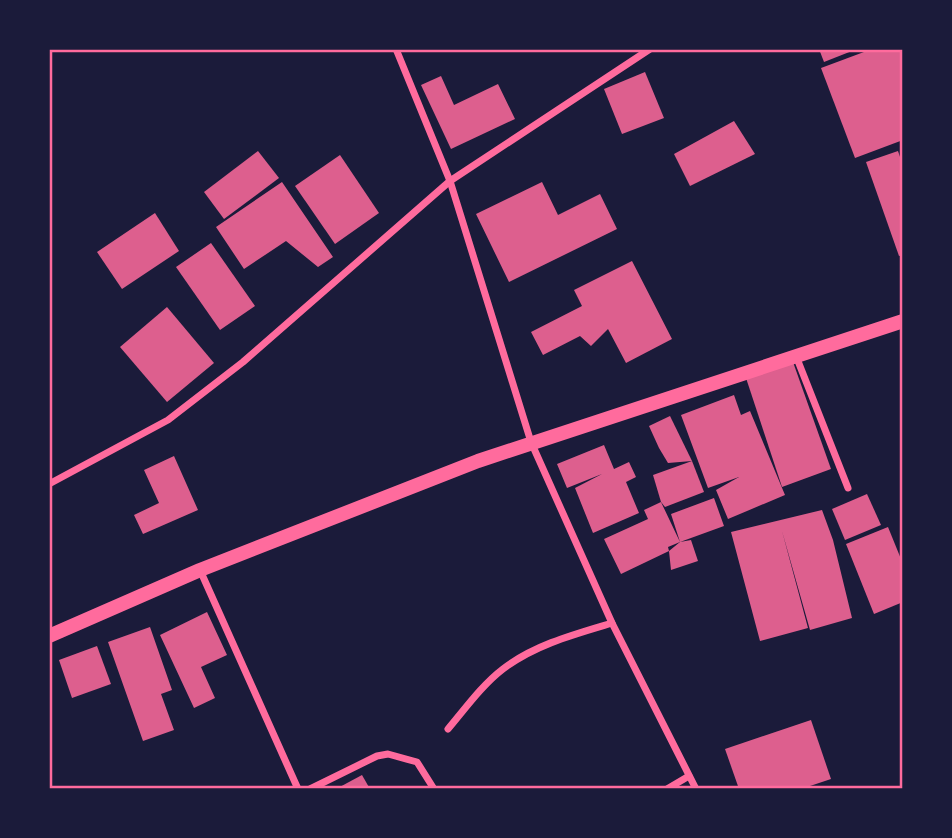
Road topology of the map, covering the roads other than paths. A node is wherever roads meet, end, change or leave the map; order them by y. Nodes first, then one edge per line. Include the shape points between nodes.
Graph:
1 (396, 49) edge
2 (650, 49) edge
3 (450, 181) junction
4 (903, 320) edge
5 (795, 355) junction
6 (531, 442) junction
7 (49, 484) edge
8 (848, 488) dead end
9 (200, 570) junction
10 (612, 622) junction
11 (49, 636) edge
12 (448, 729) dead end
13 (689, 776) junction
14 (298, 789) edge
15 (310, 789) edge
16 (434, 789) edge
17 (667, 789) edge
18 (696, 789) edge

1 - 3 street
2 - 3 street
3 - 6 street
3 - 7 street via 243,362 168,420
4 - 5 main road
5 - 6 main road
5 - 8 street
6 - 9 main road
6 - 10 street
9 - 11 main road
9 - 14 street
10 - 12 street via 558,640 513,663 492,679
10 - 13 street
13 - 17 street
13 - 18 street
15 - 16 street via 388,754 417,762

